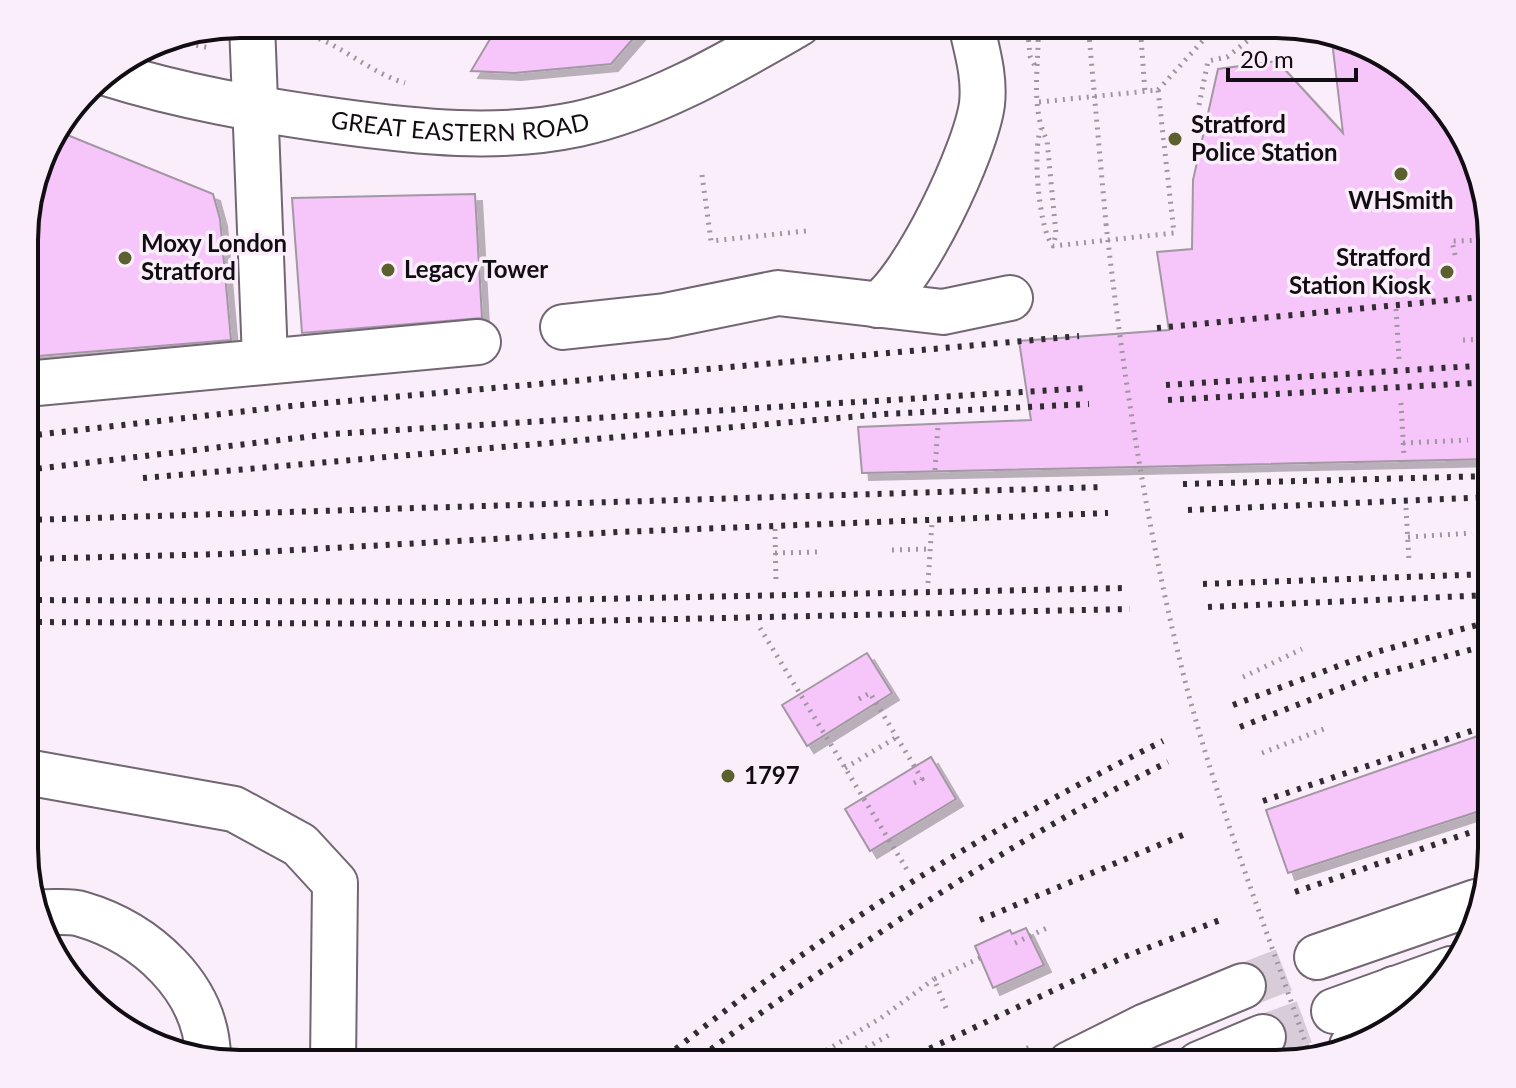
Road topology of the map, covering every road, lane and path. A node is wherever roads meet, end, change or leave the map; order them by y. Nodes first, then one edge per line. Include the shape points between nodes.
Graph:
1 (269, 38) edge
2 (321, 38) edge
3 (771, 38) edge
4 (974, 38) edge
5 (1028, 38) edge
6 (1039, 38) edge
7 (1089, 38) edge
8 (1141, 38) edge
9 (1205, 38) edge
10 (1251, 38) edge
11 (192, 44) edge
12 (216, 49) dead end
13 (1036, 67) junction
14 (121, 77) edge
15 (408, 83) dead end
16 (1158, 90) junction
17 (1145, 92) junction
18 (1094, 96) junction
19 (1039, 102) junction
20 (1199, 105) dead end
21 (254, 111) junction
22 (1041, 129) junction
23 (702, 175) dead end
24 (806, 231) dead end
25 (1108, 240) junction
26 (1478, 240) edge
27 (1053, 246) junction
28 (1455, 255) dead end
29 (889, 292) junction
30 (1010, 298) dead end
31 (1396, 309) dead end
32 (563, 327) dead end
33 (1478, 339) edge
34 (1463, 340) dead end
35 (478, 342) dead end
36 (265, 359) junction
37 (1399, 359) dead end
38 (38, 383) edge
39 (1401, 403) dead end
40 (938, 425) dead end
41 (1468, 440) dead end
42 (1403, 443) junction
43 (1404, 456) dead end
44 (935, 470) dead end
45 (1406, 508) dead end
46 (932, 522) dead end
47 (775, 529) dead end
48 (1472, 533) dead end
49 (1408, 537) junction
50 (930, 549) junction
51 (892, 550) dead end
52 (820, 552) dead end
53 (775, 553) junction
54 (1409, 561) dead end
55 (928, 583) dead end
56 (776, 584) dead end
57 (760, 628) dead end
58 (1302, 649) dead end
59 (1243, 677) dead end
60 (859, 699) dead end
61 (1324, 729) dead end
62 (897, 737) junction
63 (1262, 753) dead end
64 (845, 768) junction
65 (38, 774) edge
66 (912, 784) dead end
67 (909, 873) dead end
68 (1470, 904) edge
69 (49, 912) edge
70 (1049, 927) dead end
71 (1015, 943) dead end
72 (1317, 957) tunnel mouth
73 (980, 958) dead end
74 (1432, 976) edge
75 (934, 979) junction
76 (1243, 986) tunnel mouth
77 (946, 1008) dead end
78 (1343, 1028) tunnel mouth
79 (889, 1035) dead end
80 (1263, 1037) tunnel mouth
81 (208, 1047) edge
82 (1307, 1047) edge
83 (332, 1050) edge
84 (827, 1050) edge
85 (861, 1050) edge
86 (1064, 1050) edge
87 (1232, 1050) edge

1 - 21 main road
2 - 15 path, GREAT EASTERN ROAD via 379,73
3 - 21 main road, GREAT EASTERN ROAD via 637,106 578,124 504,134 459,133
4 - 29 main road via 982,107 953,190
5 - 13 path
6 - 13 path
7 - 18 path
8 - 17 path
9 - 16 path
10 - 20 path via 1227,57 1208,61
11 - 12 path
13 - 19 path
14 - 21 main road, GREAT EASTERN ROAD
16 - 17 path
16 - 25 path via 1174,233
17 - 18 path
18 - 19 path
18 - 25 path, bridge
19 - 22 path
21 - 36 main road
22 - 27 path via 1047,140
22 - 27 path via 1035,141 1045,238
23 - 24 path via 711,241
25 - 27 path
25 - 82 path, bridge via 1133,428 1182,666 1217,788
26 - 28 path via 1452,241
29 - 30 main road via 943,312
29 - 32 main road via 778,293 665,316
31 - 37 path
33 - 34 path
35 - 36 main road
36 - 38 main road
39 - 42 path
40 - 44 path
41 - 42 path
42 - 43 path
45 - 49 path
46 - 50 path
47 - 53 path
48 - 49 path
49 - 54 path
50 - 51 path
50 - 55 path
52 - 53 path
53 - 56 path
57 - 64 path
58 - 59 path
60 - 62 path via 870,693
61 - 63 path
62 - 64 path
62 - 66 path via 922,779
64 - 67 path
65 - 83 main road via 234,809 300,845 335,883
68 - 72 main road
69 - 81 main road via 80,913 132,937 174,970 195,1000
70 - 71 path
73 - 75 path
74 - 78 main road via 1394,989
75 - 77 path
75 - 84 path
76 - 86 main road via 1146,1026
79 - 85 path
80 - 87 main road

